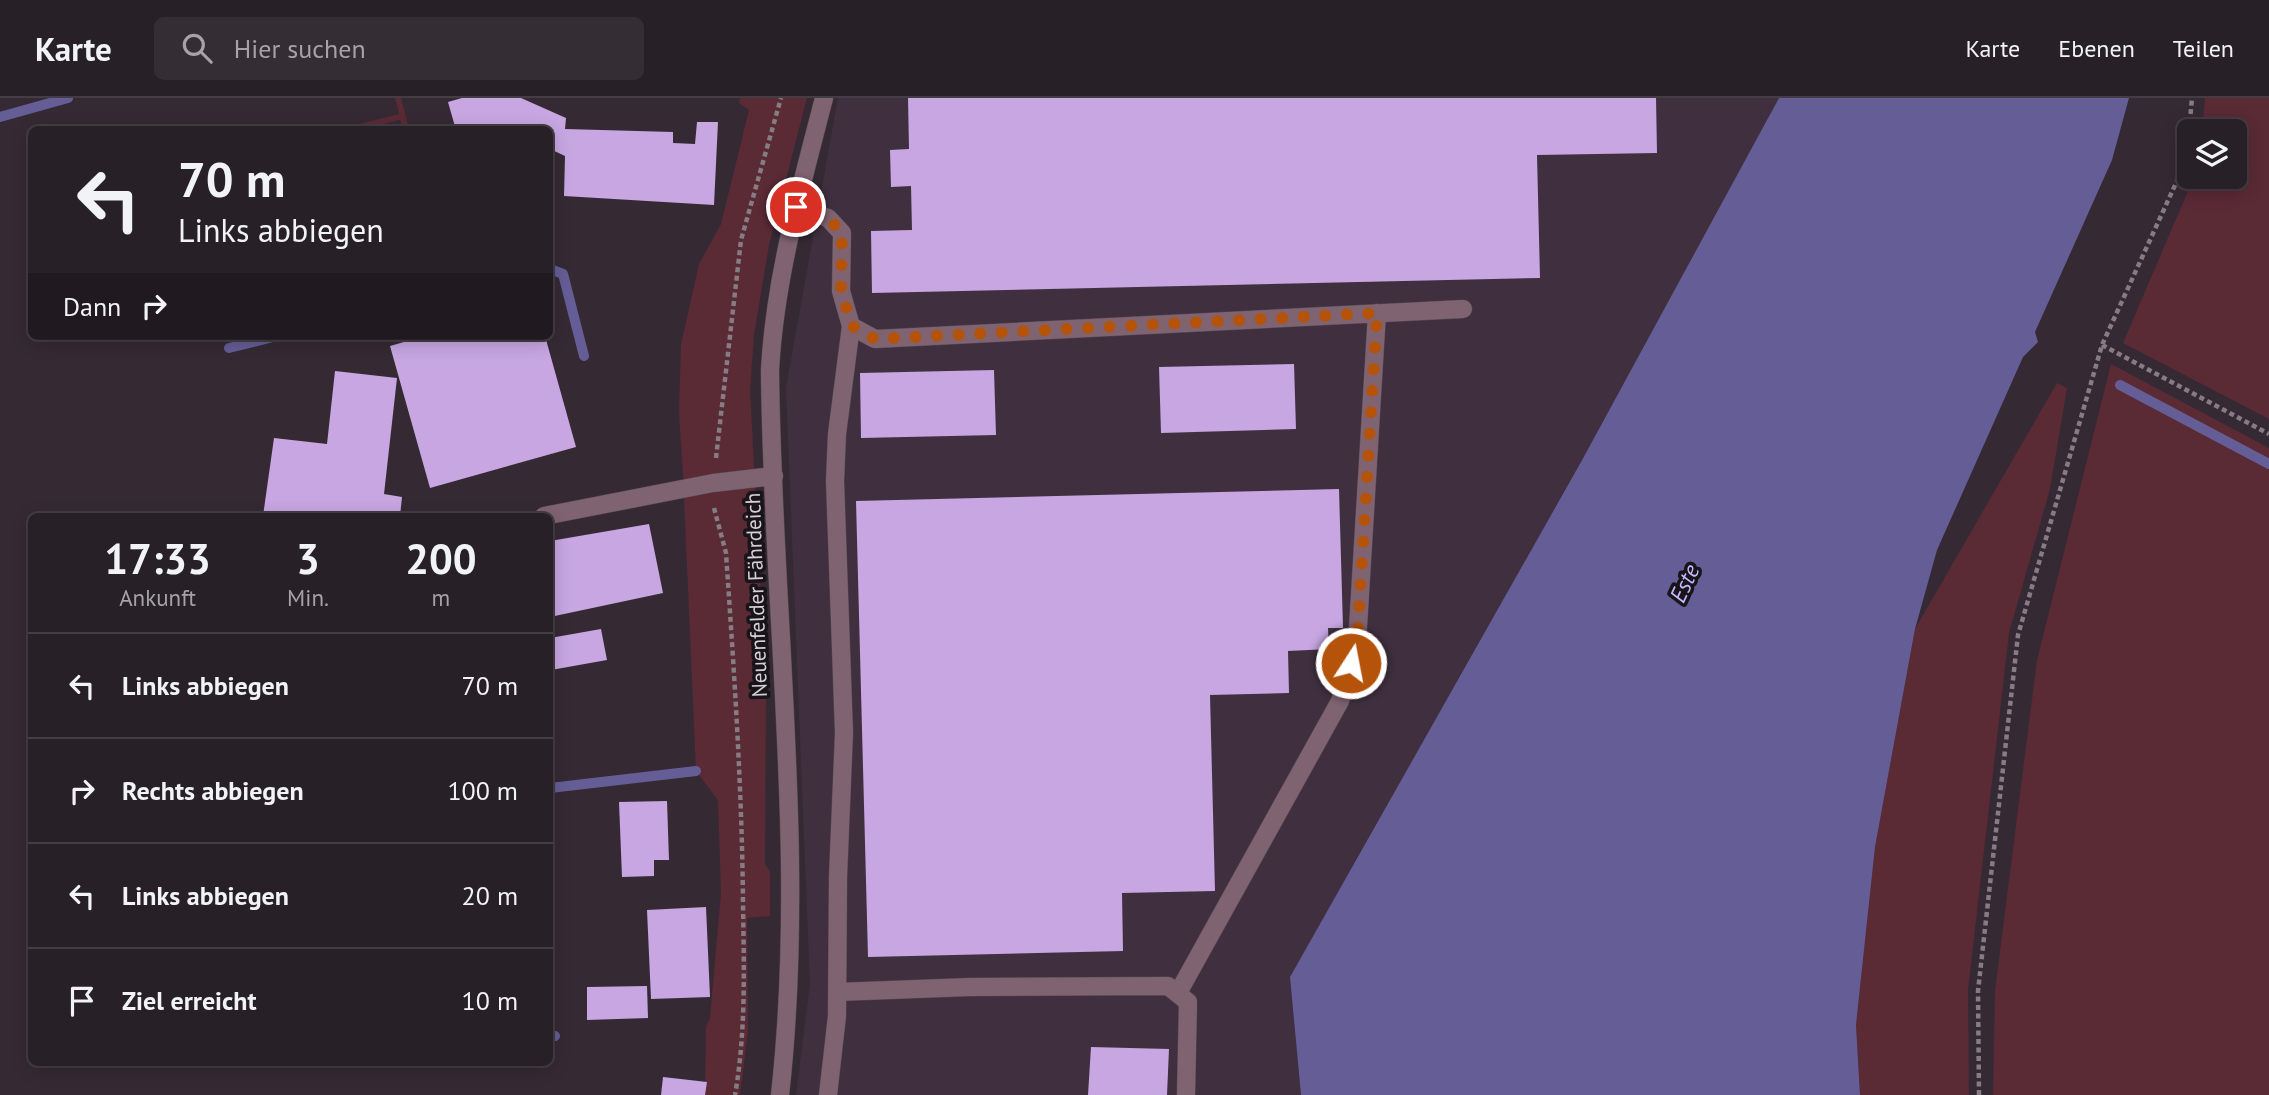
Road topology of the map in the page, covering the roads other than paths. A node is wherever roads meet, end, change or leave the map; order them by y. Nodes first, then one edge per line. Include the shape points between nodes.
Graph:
1 (824, 98) edge
2 (796, 207) junction
3 (1463, 309) dead end
4 (1377, 313) junction
5 (852, 326) junction
6 (774, 476) junction
7 (553, 514) edge
8 (837, 992) junction
9 (1178, 993) junction
10 (780, 1095) edge
11 (828, 1095) edge
12 (1185, 1095) edge

1 - 2 street, Neuenfelder Fährdeich
2 - 5 street via 828,218 842,233 841,291
2 - 6 street, Neuenfelder Fährdeich via 772,328
3 - 4 street
4 - 5 street via 875,339
4 - 9 street via 1357,644 1340,701
5 - 8 street via 835,481 844,733
6 - 7 street
6 - 10 street, Neuenfelder Fährdeich via 789,883 787,1016
8 - 9 street via 1168,986
8 - 11 street
9 - 12 street via 1188,1002

